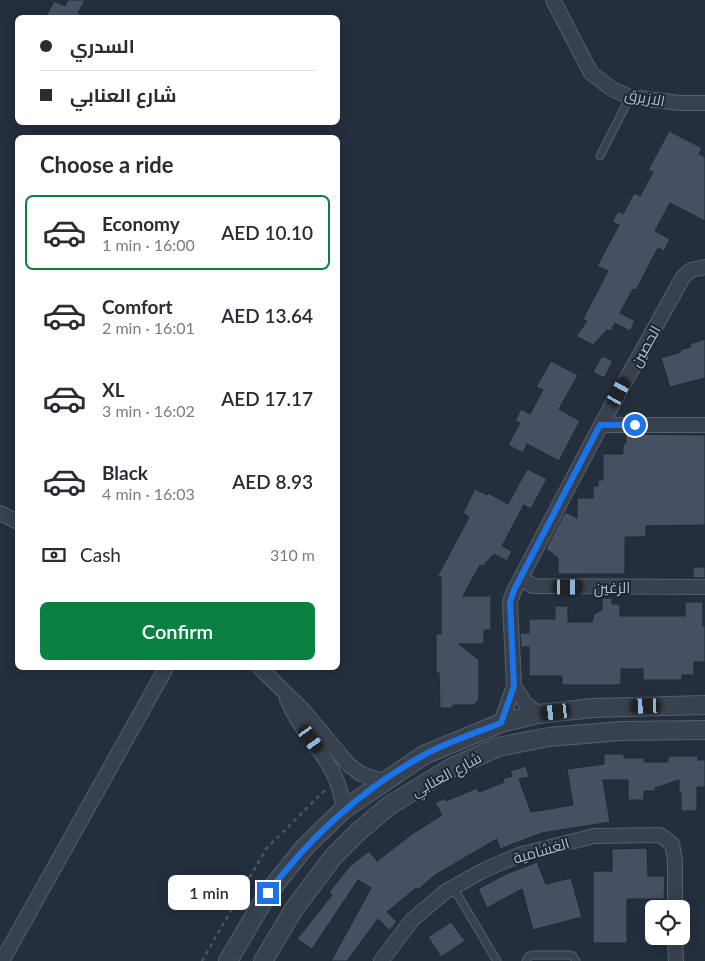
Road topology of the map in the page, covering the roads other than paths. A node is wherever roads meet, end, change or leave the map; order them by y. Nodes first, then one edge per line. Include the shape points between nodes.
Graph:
1 (553, 0) edge
2 (630, 97) junction
3 (705, 104) edge
4 (600, 156) dead end
5 (705, 267) edge
6 (600, 425) junction
7 (705, 425) edge
8 (0, 514) edge
9 (15, 521) edge
10 (521, 578) junction
11 (705, 587) edge
12 (165, 670) edge
13 (262, 670) edge
14 (514, 686) junction
15 (285, 693) junction
16 (705, 705) edge
17 (538, 714) junction
18 (501, 723) junction
19 (705, 730) edge
20 (383, 781) junction
21 (343, 810) junction
22 (454, 887) junction
23 (675, 900) edge
24 (675, 945) edge
25 (2, 961) edge
26 (228, 961) edge
27 (263, 961) edge
28 (381, 961) edge
29 (497, 961) edge
30 (526, 961) edge
31 (576, 961) edge
32 (676, 961) edge

1 - 2 street, الازيرق via 591,73 612,89
2 - 3 street, الازيرق
2 - 4 lane
5 - 6 street, الحصين via 692,270 683,277
6 - 7 street
6 - 10 street, الحصين
8 - 9 street
10 - 11 street, الزغين via 533,586 548,587
10 - 14 street, الحصين via 510,602
12 - 25 street
13 - 15 street
14 - 17 street via 524,703
14 - 18 street, الحصين
15 - 20 street via 349,765 361,774
15 - 21 street via 296,718 331,766 341,787
16 - 17 street, شارع العنابي via 593,708
17 - 18 street, شارع العنابي
18 - 20 street, شارع العنابي via 424,755
19 - 27 street, شارع العنابي via 621,731 549,737 498,746 451,768 390,805 333,856 294,908
20 - 21 street, شارع العنابي
21 - 26 street, شارع العنابي via 285,870
22 - 23 street, الغشامية via 519,855 563,843 594,836 660,835 672,844
22 - 28 street, الغشامية via 412,920
22 - 29 lane
24 - 32 street
30 - 31 lane via 533,955 570,955

